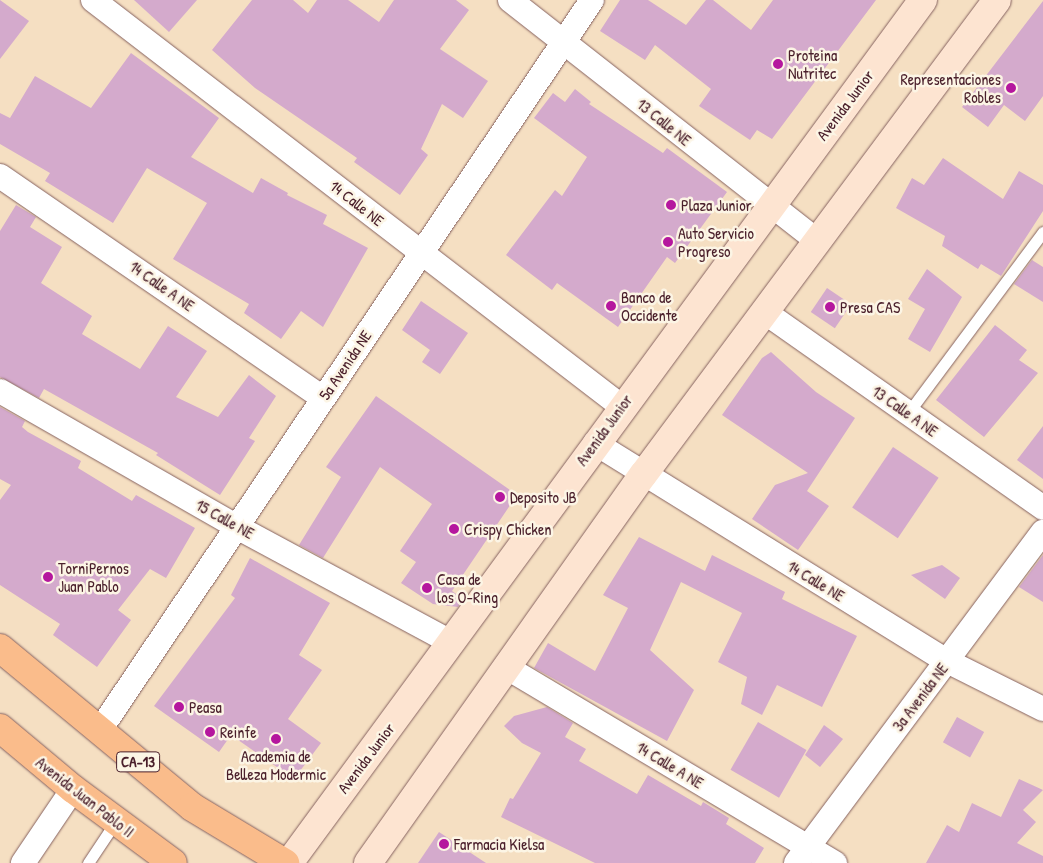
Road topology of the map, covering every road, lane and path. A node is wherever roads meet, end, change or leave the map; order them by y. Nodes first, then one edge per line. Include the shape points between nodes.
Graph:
1 (93, 0) edge
2 (510, 0) edge
3 (592, 0) edge
4 (923, 0) edge
5 (997, 0) edge
6 (564, 42) junction
7 (0, 176) edge
8 (770, 206) junction
9 (1043, 232) edge
10 (819, 242) junction
11 (421, 253) junction
12 (766, 313) junction
13 (0, 391) edge
14 (323, 398) junction
15 (621, 406) junction
16 (908, 413) junction
17 (595, 443) junction
18 (644, 475) junction
19 (1043, 508) edge
20 (237, 527) junction
21 (1043, 532) edge
22 (452, 643) junction
23 (0, 648) edge
24 (947, 661) junction
25 (506, 667) junction
26 (1043, 709) edge
27 (0, 728) edge
28 (100, 730) junction
29 (73, 789) junction
30 (116, 822) junction
31 (802, 855) edge
32 (23, 863) edge
33 (88, 863) edge
34 (172, 863) edge
35 (285, 863) edge
36 (289, 863) edge
37 (368, 863) edge
38 (835, 863) edge

1 - 11 street, 14 Calle NE
2 - 6 street, 13 Calle NE
3 - 6 street, 5a Avenida NE
4 - 8 main road, Avenida Junior
5 - 10 main road
6 - 8 street, 13 Calle NE
6 - 11 street, 5a Avenida NE
7 - 14 street, 14 Calle A NE
8 - 10 street, 13 Calle NE
8 - 15 main road, Avenida Junior
9 - 16 lane
10 - 12 main road
11 - 14 street, 5a Avenida NE
11 - 15 street, 14 Calle NE
12 - 16 street, 13 Calle A NE
12 - 18 main road
13 - 20 street, 15 Calle NE
14 - 20 street, 5a Avenida NE
15 - 17 main road, Avenida Junior
16 - 19 street, 13 Calle A NE
17 - 18 street, 14 Calle NE
17 - 22 main road, Avenida Junior
18 - 24 street, 14 Calle NE
18 - 25 main road
20 - 22 street, 15 Calle NE
20 - 28 street, 5a Avenida NE
21 - 24 street, 3a Avenida NE
22 - 36 main road, Avenida Junior
23 - 28 highway, CA-13
24 - 26 street, 14 Calle NE
24 - 31 street, 3a Avenida NE
25 - 31 street, 14 Calle A NE
25 - 37 main road
27 - 29 highway, Avenida Juan Pablo II
28 - 35 highway, CA-13 via 192,808
29 - 30 highway, Avenida Juan Pablo II
29 - 32 street
30 - 33 lane
30 - 34 highway, Avenida Juan Pablo II
31 - 38 street, 14 Calle A NE

